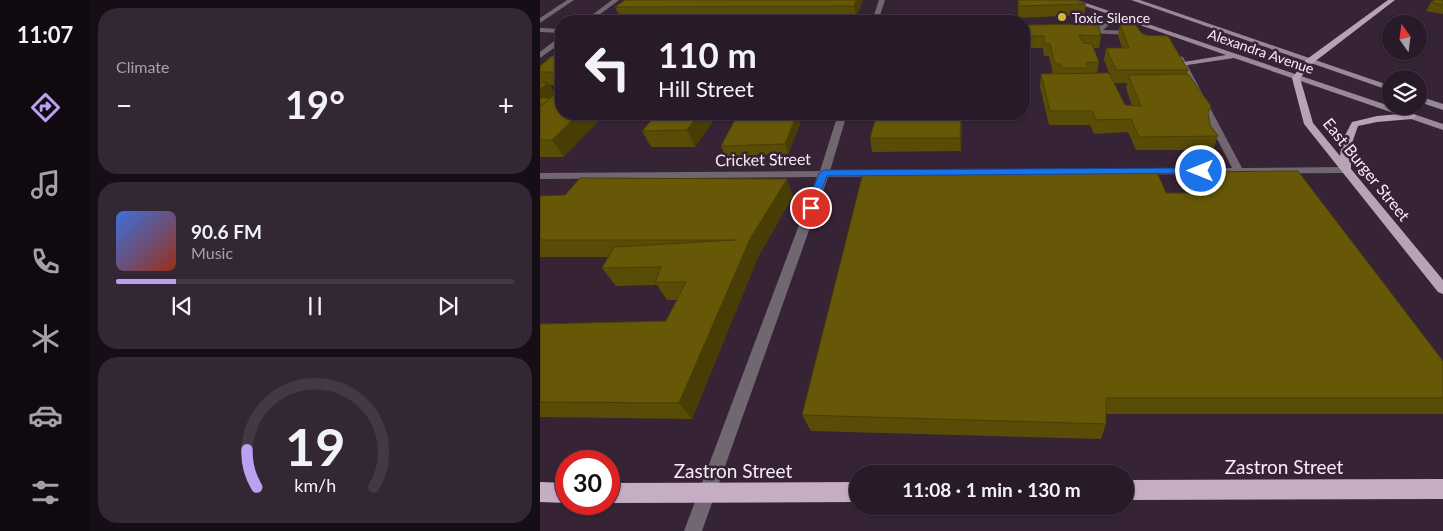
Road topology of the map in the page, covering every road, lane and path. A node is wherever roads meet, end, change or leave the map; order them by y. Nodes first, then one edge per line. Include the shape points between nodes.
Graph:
1 (571, 0) edge
2 (616, 0) edge
3 (882, 0) edge
4 (1071, 0) edge
5 (1134, 0) edge
6 (1392, 0) edge
7 (595, 15) edge
8 (877, 15) edge
9 (1117, 16) junction
10 (540, 21) edge
11 (540, 30) edge
12 (555, 31) edge
13 (1078, 31) edge
14 (1096, 31) junction
15 (555, 45) edge
16 (540, 56) edge
17 (1236, 57) junction
18 (1310, 61) junction
19 (1184, 64) junction
20 (1296, 78) junction
21 (1382, 87) edge
22 (1427, 102) edge
23 (1443, 107) edge
24 (1412, 116) junction
25 (840, 120) edge
26 (1443, 127) edge
27 (1346, 170) junction
28 (1239, 171) junction
29 (824, 173) junction
30 (540, 176) edge
31 (1443, 289) edge
32 (1443, 489) edge
33 (1134, 490) edge
34 (540, 492) edge
35 (555, 492) edge
36 (849, 492) edge
37 (620, 493) edge
38 (706, 493) junction
39 (693, 531) edge

1 - 10 street
2 - 7 street
3 - 8 street
4 - 9 main road, Alexandra Avenue
5 - 18 main road, Alexandra Avenue
6 - 18 main road
9 - 14 street
9 - 17 main road, Alexandra Avenue
11 - 12 street
13 - 14 street
14 - 19 street via 1152,37 1170,48
15 - 16 street
17 - 19 main road
17 - 20 main road, Alexandra Avenue
18 - 20 main road
18 - 21 main road, Alexandra Avenue
19 - 28 street
20 - 24 main road, Alexandra Avenue
20 - 27 main road, East Burger Street via 1309,124
22 - 23 main road
24 - 26 main road, Alexandra Avenue
24 - 27 main road via 1355,124 1347,136
25 - 29 street
27 - 28 street, Cricket Street
27 - 31 main road, East Burger Street
28 - 29 street, Cricket Street
29 - 30 street, Cricket Street
29 - 38 street
32 - 33 highway, Zastron Street
34 - 35 highway
36 - 38 highway, Zastron Street
37 - 38 highway, Zastron Street
38 - 39 street

